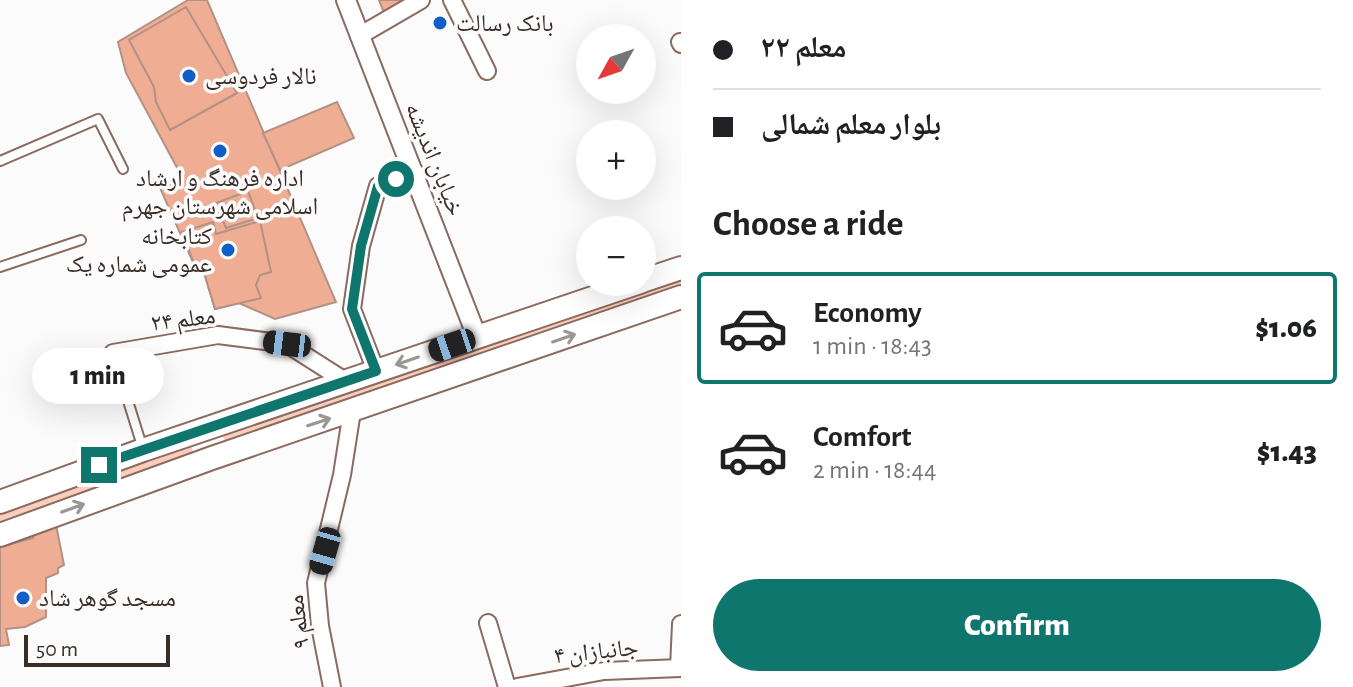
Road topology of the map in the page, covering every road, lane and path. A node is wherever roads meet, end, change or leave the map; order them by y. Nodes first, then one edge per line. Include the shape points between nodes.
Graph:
1 (346, 0) edge
2 (421, 0) edge
3 (452, 0) edge
4 (359, 36) junction
5 (487, 71) dead end
6 (0, 161) edge
7 (123, 169) dead end
8 (415, 172) junction
9 (81, 240) dead end
10 (0, 267) edge
11 (681, 268) edge
12 (656, 277) edge
13 (599, 296) edge
14 (681, 297) edge
15 (477, 337) junction
16 (113, 353) joint
17 (376, 371) junction
18 (345, 381) junction
19 (352, 411) junction
20 (202, 431) junction
21 (143, 450) junction
22 (212, 458) junction
23 (0, 502) edge
24 (0, 535) edge
25 (488, 623) dead end
26 (681, 624) edge
27 (680, 668) edge
28 (332, 687) edge
29 (507, 687) edge
30 (517, 687) edge

1 - 4 street, خیابان اندیشه
2 - 4 street
3 - 5 street
4 - 8 street, خیابان اندیشه
6 - 7 lane via 98,119
8 - 15 street, خیابان اندیشه
8 - 17 street via 378,186 361,246 352,309
9 - 10 lane
11 - 12 main road
13 - 15 main road
19 -> 14 main road
15 -> 17 main road
16 - 18 street, معلم ۲۴ via 218,335 287,344
16 - 21 lane
17 - 18 main road
18 - 20 main road
22 -> 19 main road
19 - 28 street, معلم ۹ via 316,583
20 - 21 main road
20 - 22 main road
21 - 23 main road
24 -> 22 main road
25 - 29 street
26 - 27 street
27 - 30 street, جانبازان ۴ via 604,671

